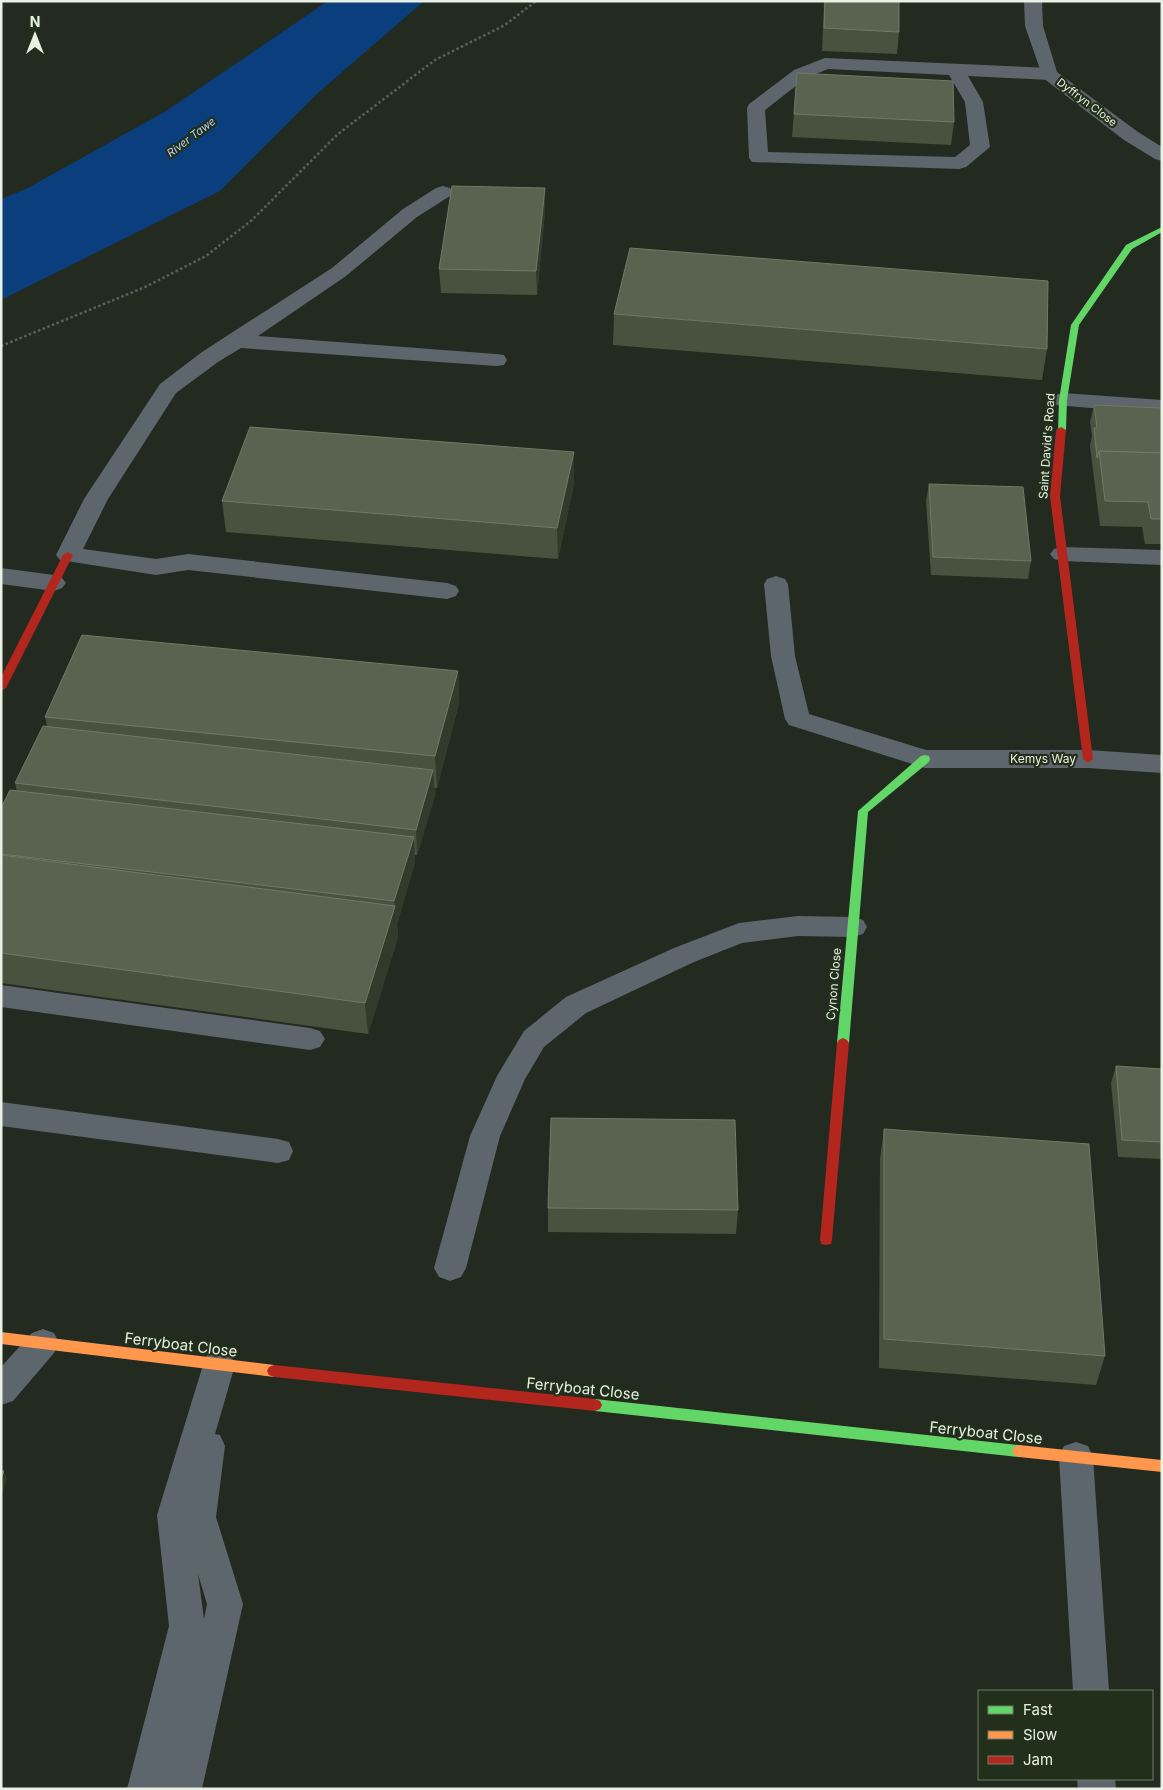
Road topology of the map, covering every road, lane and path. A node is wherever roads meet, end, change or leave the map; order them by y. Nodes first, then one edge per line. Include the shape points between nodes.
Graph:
1 (536, 1) edge
2 (1033, 1) edge
3 (956, 70) junction
4 (1050, 74) junction
5 (1162, 155) edge
6 (443, 192) dead end
7 (1162, 229) edge
8 (237, 341) junction
9 (1, 346) edge
10 (496, 360) dead end
11 (1063, 400) junction
12 (1162, 406) edge
13 (1062, 554) junction
14 (68, 555) junction
15 (1162, 558) edge
16 (1, 576) edge
17 (54, 583) junction
18 (776, 584) dead end
19 (447, 591) dead end
20 (1, 688) edge
21 (925, 760) junction
22 (1088, 760) junction
23 (1162, 764) edge
24 (853, 927) junction
25 (1, 996) edge
26 (310, 1039) dead end
27 (1, 1114) edge
28 (278, 1151) dead end
29 (826, 1240) dead end
30 (450, 1268) dead end
31 (1, 1338) edge
32 (43, 1343) junction
33 (219, 1365) junction
34 (1, 1391) edge
35 (1076, 1457) junction
36 (1162, 1466) edge
37 (1091, 1690) edge
38 (146, 1789) edge
39 (183, 1789) edge

1 - 9 path via 505,25 435,60 338,134 252,220 206,256 143,288
2 - 4 street, Dyffryn Close via 1034,26
3 - 3 street via 974,102 980,147 959,163 759,158 756,108 800,74 825,63
3 - 4 street
4 - 5 street, Dyffryn Close via 1131,136
6 - 8 street via 410,213 339,272
7 - 11 street, Saint David's Road via 1129,247 1075,325
8 - 10 street
8 - 14 street via 168,389 96,499
11 - 12 street
11 - 13 street, Saint David's Road via 1055,496
13 - 15 street
13 - 22 street, Saint David's Road
14 - 17 street
14 - 19 street via 156,567 188,562
16 - 17 street
17 - 20 street
18 - 21 street, Kemys Way via 783,656 798,719
21 - 22 street, Kemys Way
21 - 24 street, Cynon Close via 863,811
22 - 23 street, Kemys Way
24 - 29 street, Cynon Close
24 - 30 street via 798,926 739,933 576,1005 534,1039 512,1076 485,1136
25 - 26 street
27 - 28 street
31 - 32 street, Ferryboat Close
32 - 33 street, Ferryboat Close
32 - 34 street
33 - 35 street, Ferryboat Close
33 - 38 street via 174,1515 186,1626
33 - 39 street via 199,1517 225,1604
35 - 36 street, Ferryboat Close
35 - 37 street

